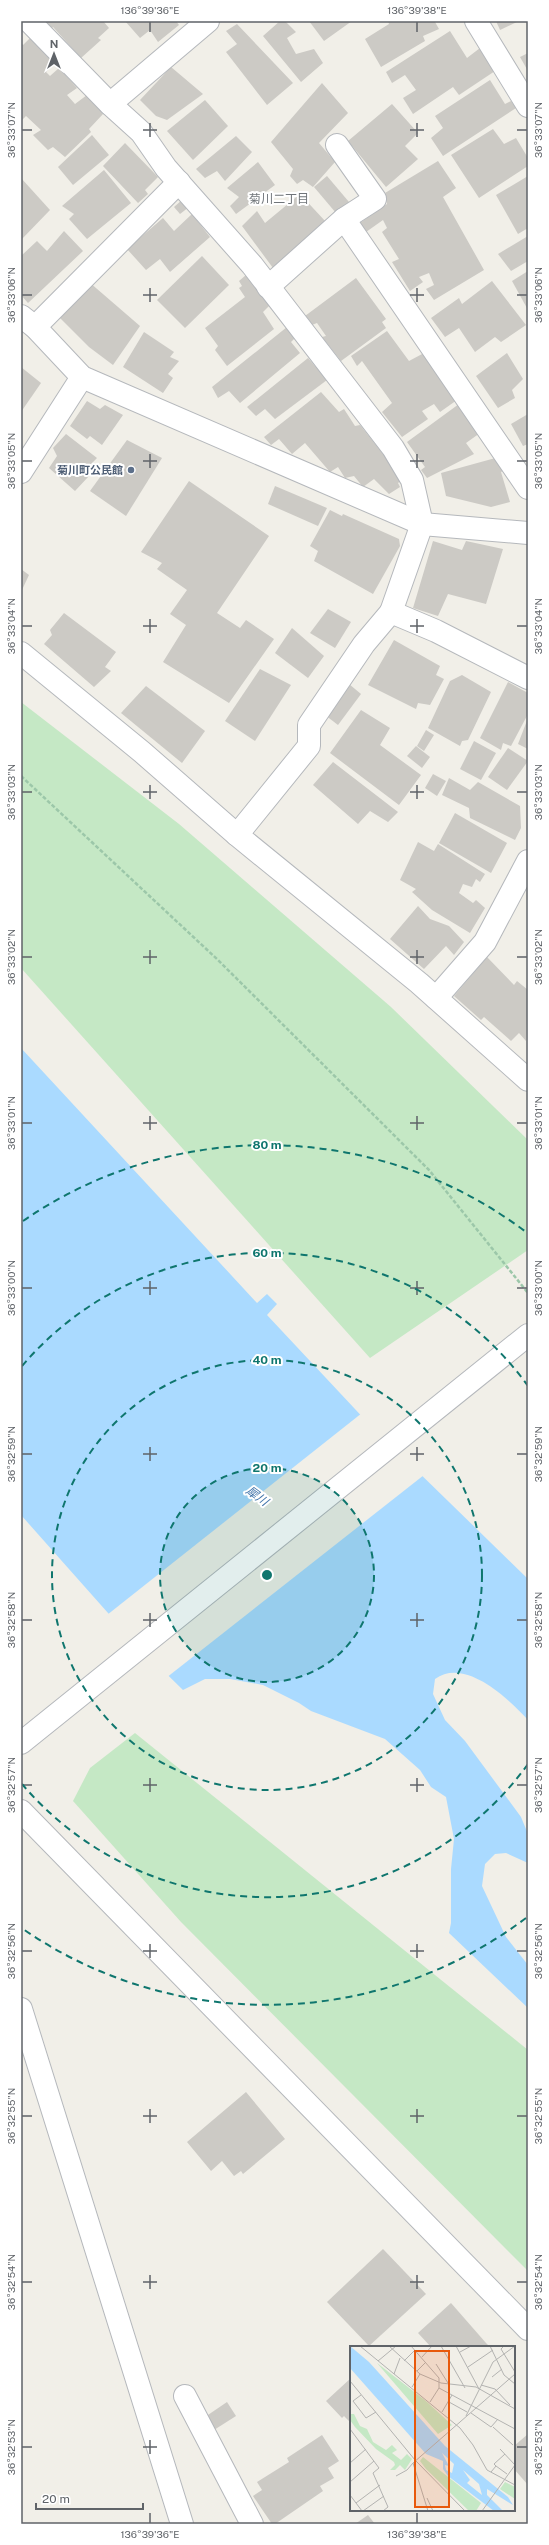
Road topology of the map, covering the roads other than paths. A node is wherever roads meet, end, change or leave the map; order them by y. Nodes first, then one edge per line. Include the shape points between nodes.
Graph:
1 (29, 21) edge
2 (208, 21) edge
3 (476, 21) edge
4 (110, 104) junction
5 (528, 106) edge
6 (337, 145) dead end
7 (179, 182) junction
8 (344, 219) junction
9 (268, 287) junction
10 (28, 322) edge
11 (82, 377) junction
12 (21, 472) edge
13 (528, 488) edge
14 (422, 524) junction
15 (528, 533) edge
16 (391, 612) junction
17 (21, 653) edge
18 (528, 678) edge
19 (237, 835) junction
20 (528, 862) edge
21 (436, 998) junction
22 (528, 1080) edge
23 (528, 1335) edge
24 (21, 1742) edge
25 (21, 1810) edge
26 (21, 2009) edge
27 (528, 2329) edge
28 (185, 2396) dead end
29 (182, 2524) edge
30 (252, 2524) edge

1 - 4 street
2 - 4 street
3 - 5 street
4 - 7 street via 140,132
6 - 8 street via 375,199
7 - 9 street
7 - 10 street
8 - 9 street
8 - 13 street
9 - 14 street via 394,448 412,480
10 - 11 street
11 - 12 street
11 - 14 street
14 - 15 street
14 - 16 street
16 - 18 street via 436,630
16 - 19 street via 364,644 309,725 309,746
17 - 19 street via 142,752
19 - 21 street
20 - 21 street via 485,942
21 - 22 street
23 - 24 street
25 - 27 street
26 - 29 street
28 - 30 street

